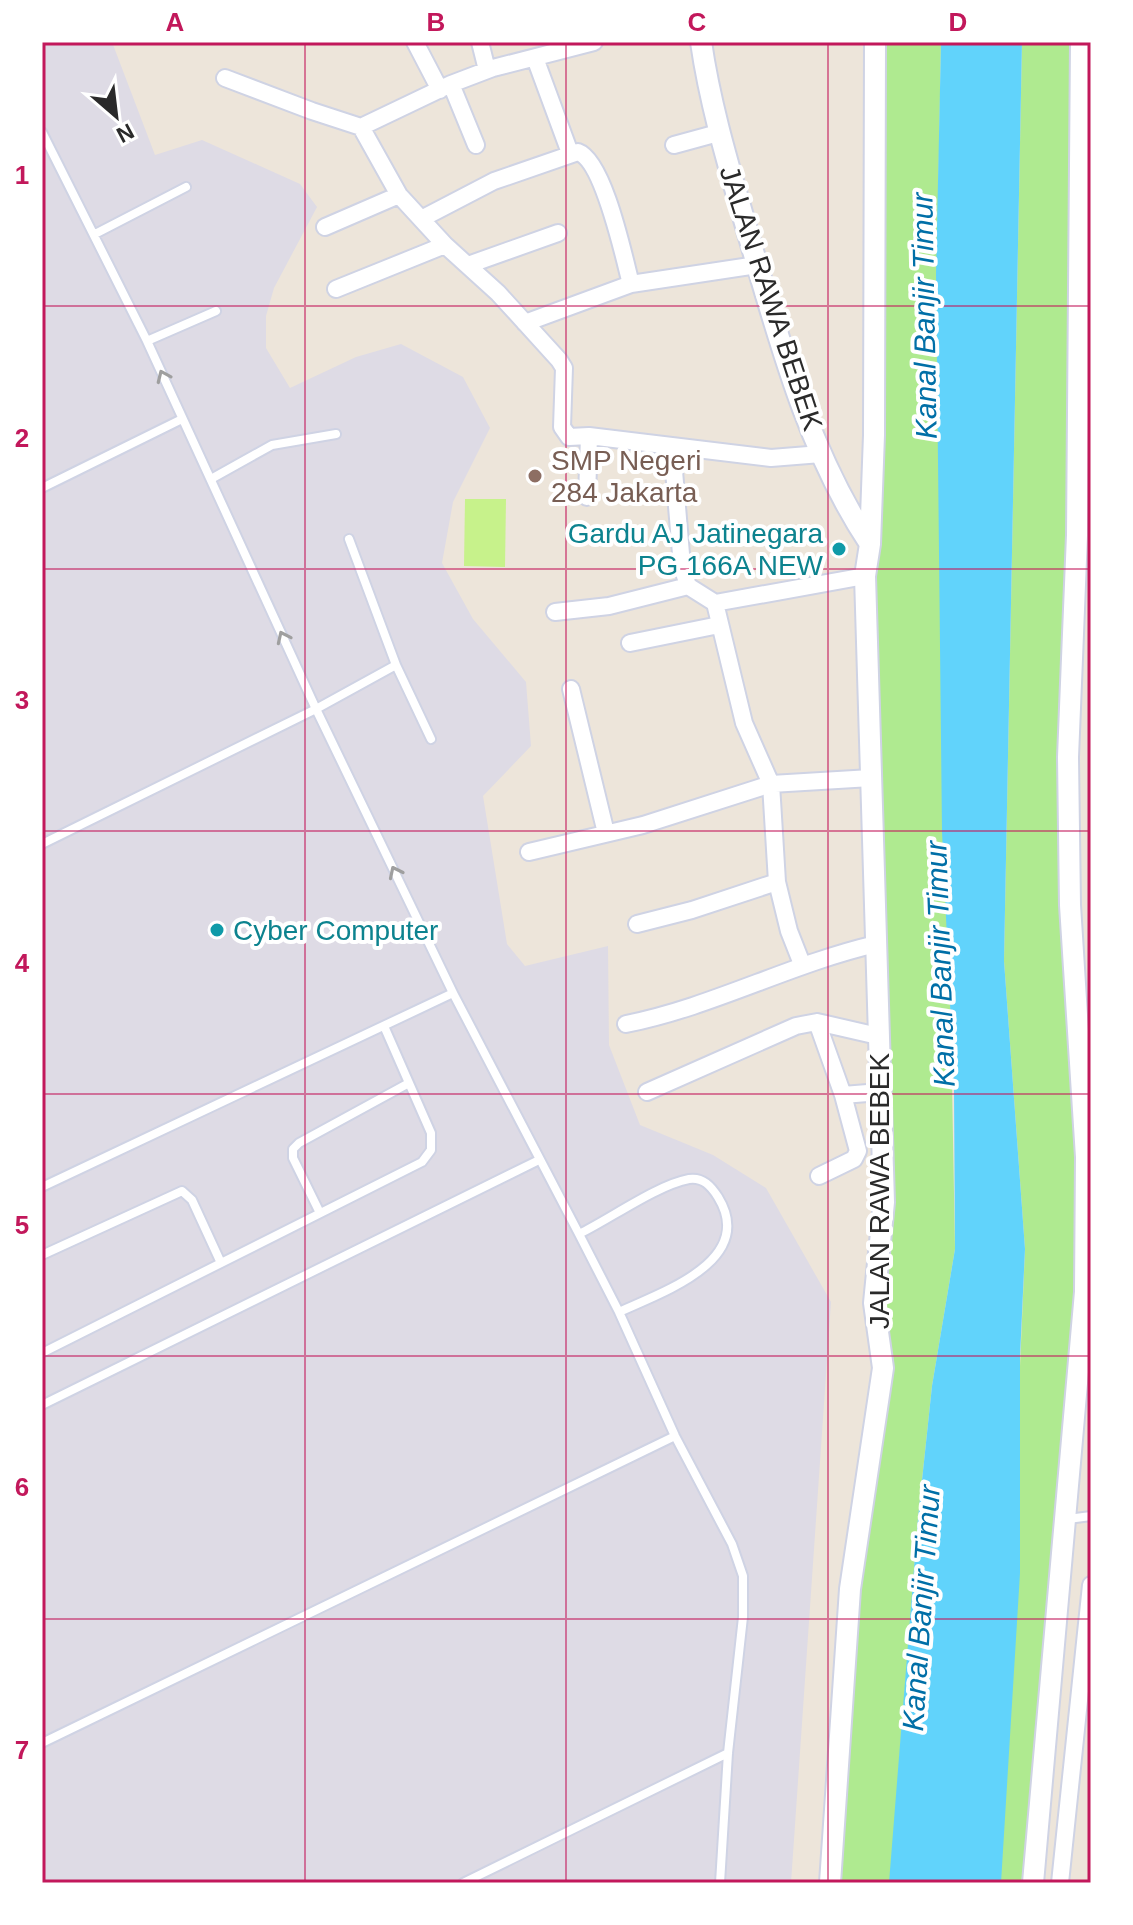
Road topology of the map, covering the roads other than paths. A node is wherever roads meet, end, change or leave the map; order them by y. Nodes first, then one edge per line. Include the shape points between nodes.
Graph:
1 (415, 42) edge
2 (480, 42) edge
3 (594, 42) edge
4 (701, 42) edge
5 (875, 42) edge
6 (1081, 42) edge
7 (535, 58) junction
8 (487, 70) junction
9 (225, 78) dead end
10 (445, 87) junction
11 (361, 127) junction
12 (42, 132) edge
13 (718, 133) junction
14 (476, 145) dead end
15 (674, 145) dead end
16 (45, 147) edge
17 (570, 153) junction
18 (186, 187) dead end
19 (399, 195) junction
20 (421, 219) junction
21 (325, 227) dead end
22 (558, 233) dead end
23 (95, 234) junction
24 (445, 245) junction
25 (468, 265) junction
26 (757, 265) junction
27 (631, 284) junction
28 (336, 289) dead end
29 (216, 311) dead end
30 (525, 323) junction
31 (147, 341) junction
32 (182, 419) junction
33 (336, 434) dead end
34 (589, 436) junction
35 (672, 447) junction
36 (821, 454) junction
37 (211, 479) junction
38 (42, 488) edge
39 (587, 497) dead end
40 (1084, 534) edge
41 (349, 539) dead end
42 (870, 544) junction
43 (865, 576) junction
44 (688, 586) junction
45 (715, 603) junction
46 (555, 612) dead end
47 (719, 625) junction
48 (630, 643) dead end
49 (396, 665) junction
50 (571, 689) dead end
51 (316, 709) junction
52 (431, 739) dead end
53 (871, 778) junction
54 (771, 784) junction
55 (606, 833) junction
56 (42, 844) edge
57 (529, 852) dead end
58 (777, 882) junction
59 (637, 924) dead end
60 (876, 944) junction
61 (802, 964) junction
62 (453, 993) junction
63 (817, 1022) junction
64 (626, 1024) dead end
65 (384, 1026) junction
66 (878, 1036) junction
67 (409, 1083) junction
68 (647, 1092) dead end
69 (880, 1092) junction
70 (843, 1095) junction
71 (539, 1160) junction
72 (819, 1176) dead end
73 (42, 1187) edge
74 (320, 1213) junction
75 (579, 1234) junction
76 (42, 1255) edge
77 (221, 1263) junction
78 (619, 1312) junction
79 (42, 1353) edge
80 (42, 1405) edge
81 (675, 1436) junction
82 (1091, 1516) edge
83 (1066, 1519) junction
84 (1091, 1585) edge
85 (42, 1743) edge
86 (728, 1753) junction
87 (463, 1883) edge
88 (720, 1883) edge
89 (830, 1883) edge
90 (1033, 1883) edge
91 (1060, 1883) edge

1 - 10 street
2 - 8 street
3 - 7 street
4 - 13 street, JALAN RAWA BEBEK
5 - 42 street, JALAN RAWA BEBEK
6 - 40 street
7 - 8 street
7 - 17 street
8 - 10 street
9 - 11 street
10 - 11 street
10 - 14 street
11 - 19 street
12 - 16 lane
13 - 15 street
13 - 26 street, JALAN RAWA BEBEK
16 - 23 lane
17 - 20 street via 494,181
17 - 27 street via 584,154 600,184 616,221
18 - 23 lane
19 - 20 street
19 - 21 street
20 - 24 street
22 - 25 street
23 - 31 lane
24 - 25 street
24 - 28 street
25 - 30 street
26 - 27 street
26 - 36 street, JALAN RAWA BEBEK via 792,381
27 - 30 street
29 - 31 lane
30 - 34 street via 564,368 564,434
32 -> 31 lane
32 - 37 lane
32 - 38 lane
33 - 37 lane via 272,445
34 - 35 street
34 - 39 street
35 - 36 street via 771,458
35 - 44 street
36 - 42 street, JALAN RAWA BEBEK
51 -> 37 lane
40 - 83 street via 1068,757 1070,905 1086,1157 1085,1277
41 - 49 lane
42 - 43 street, JALAN RAWA BEBEK
43 - 45 street
43 - 53 street, JALAN RAWA BEBEK
44 - 45 street
44 - 46 street via 609,606
45 - 47 street
47 - 48 street
47 - 54 street via 744,723
49 - 51 lane
49 - 52 lane
50 - 55 street
51 - 56 lane
62 -> 51 lane
53 - 54 street
53 - 60 street, JALAN RAWA BEBEK
54 - 55 street
54 - 58 street
55 - 57 street
58 - 59 street
58 - 61 street
60 - 61 street
60 - 66 street, JALAN RAWA BEBEK
61 - 64 street via 678,1012
62 - 65 lane
62 - 71 lane
63 - 66 street
63 - 68 street via 796,1026
63 - 70 street
65 - 67 lane
65 - 73 lane
66 - 69 street, JALAN RAWA BEBEK
67 - 74 lane via 431,1133 431,1150 422,1162
67 - 74 lane via 293,1149
69 - 70 street
69 - 89 street, JALAN RAWA BEBEK via 884,1202 874,1303 883,1368 850,1589
70 - 72 street via 857,1155
71 - 75 lane
71 - 80 lane
74 - 77 lane
75 - 78 lane
75 - 78 lane via 689,1179 708,1184 725,1208 728,1235 709,1262 685,1280
76 - 77 lane via 182,1191 192,1200
77 - 79 lane
78 - 81 lane
81 - 85 lane
81 - 86 lane via 732,1544 743,1576
82 - 83 lane
83 - 90 street
84 - 91 street
86 - 87 lane
86 - 88 lane

